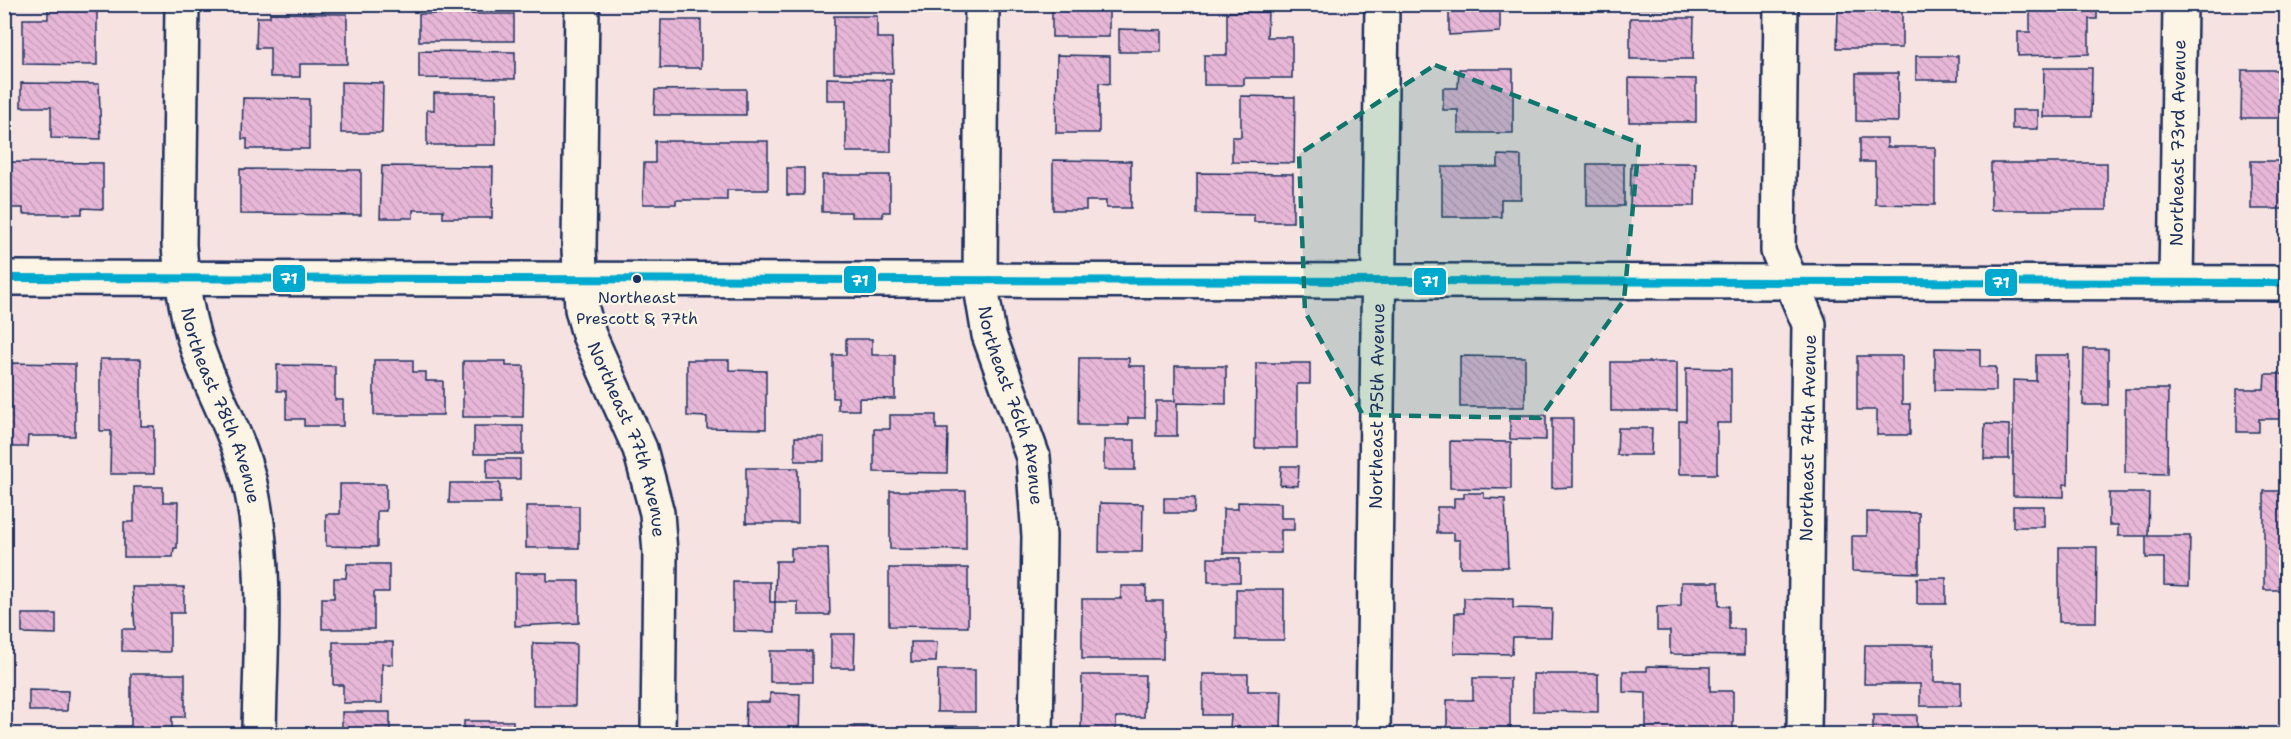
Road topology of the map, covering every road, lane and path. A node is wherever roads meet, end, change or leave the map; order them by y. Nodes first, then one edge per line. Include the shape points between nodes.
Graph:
1 (182, 4) edge
2 (582, 4) edge
3 (982, 4) edge
4 (1382, 4) edge
5 (1781, 4) edge
6 (2180, 4) edge
7 (4, 278) edge
8 (182, 279) junction
9 (579, 279) junction
10 (980, 281) junction
11 (1378, 282) junction
12 (1791, 282) junction
13 (2176, 283) junction
14 (2286, 283) edge
15 (259, 735) edge
16 (658, 735) edge
17 (1036, 735) edge
18 (1373, 735) edge
19 (1804, 735) edge

1 - 8 street, Northeast 78th Avenue via 179,244
2 - 9 street, Northeast 77th Avenue
3 - 10 street, Northeast 76th Avenue
4 - 11 street, Northeast 75th Avenue
5 - 12 street, Northeast 74th Avenue via 1778,251
6 - 13 street, Northeast 73rd Avenue
7 - 8 street
8 - 9 street
8 - 15 street, Northeast 78th Avenue via 201,358 238,446 252,491 261,579
9 - 10 street
9 - 16 street, Northeast 77th Avenue via 589,335 640,449 657,513
10 - 11 street
10 - 17 street, Northeast 76th Avenue via 989,335 1033,458 1039,536
11 - 12 street
11 - 18 street, Northeast 75th Avenue
12 - 13 street
12 - 19 street, Northeast 74th Avenue via 1809,324
13 - 14 street

